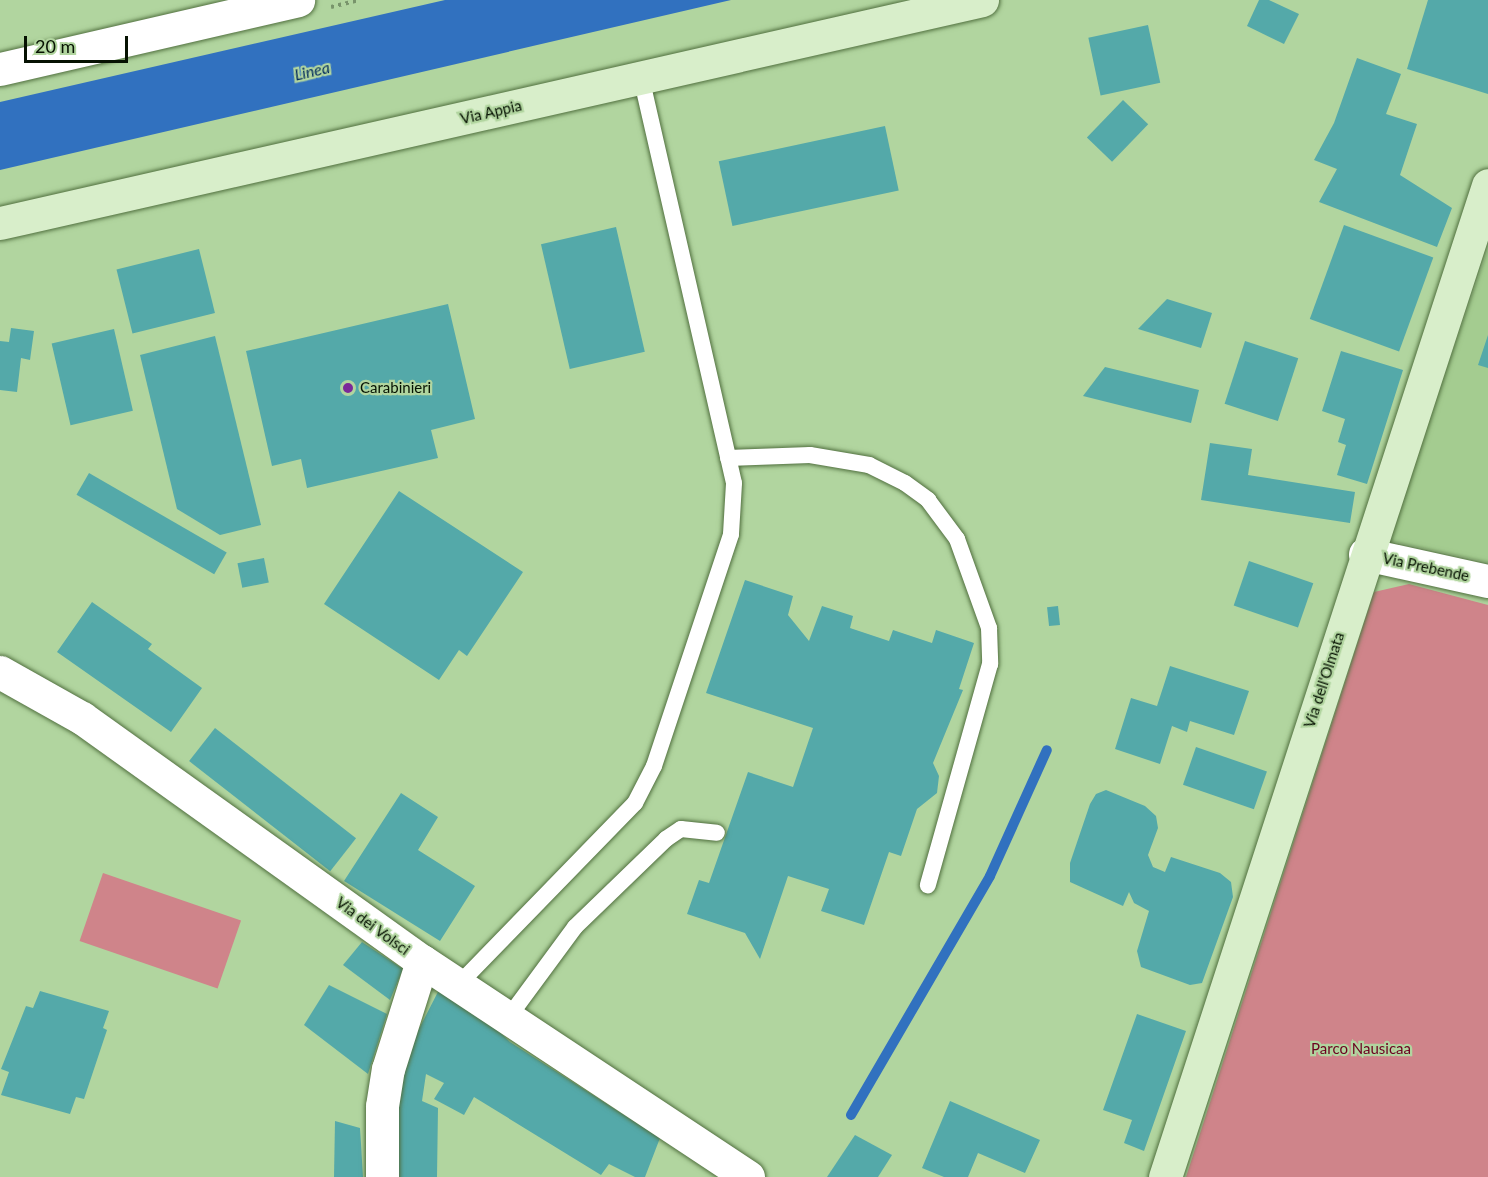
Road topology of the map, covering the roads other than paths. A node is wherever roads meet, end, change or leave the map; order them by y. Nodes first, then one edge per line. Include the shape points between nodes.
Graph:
1 (298, 0) edge
2 (982, 0) edge
3 (0, 69) edge
4 (639, 70) junction
5 (1488, 185) edge
6 (0, 223) edge
7 (728, 458) junction
8 (1365, 554) junction
9 (1488, 581) edge
10 (0, 672) edge
11 (717, 833) dead end
12 (928, 885) dead end
13 (422, 961) junction
14 (458, 985) junction
15 (508, 1018) junction
16 (381, 1177) edge
17 (748, 1177) edge
18 (1165, 1177) edge

1 - 3 street
2 - 4 street, Via Appia
4 - 6 street, Via Appia
4 - 7 lane
5 - 8 street, Via dell'Olmata
7 - 12 lane via 810,455 869,465 928,500 957,539 989,628 990,664
7 - 14 lane via 736,500 731,534 646,785 624,817
8 - 9 street, Via Prebende
8 - 18 street, Via dell'Olmata
10 - 13 street, Via dei Volsci via 91,724
11 - 15 lane via 681,830 666,839 576,927
13 - 14 street, Via dei Volsci
13 - 16 street via 388,1069 382,1106
14 - 15 street, Via dei Volsci
15 - 17 street, Via dei Volsci

